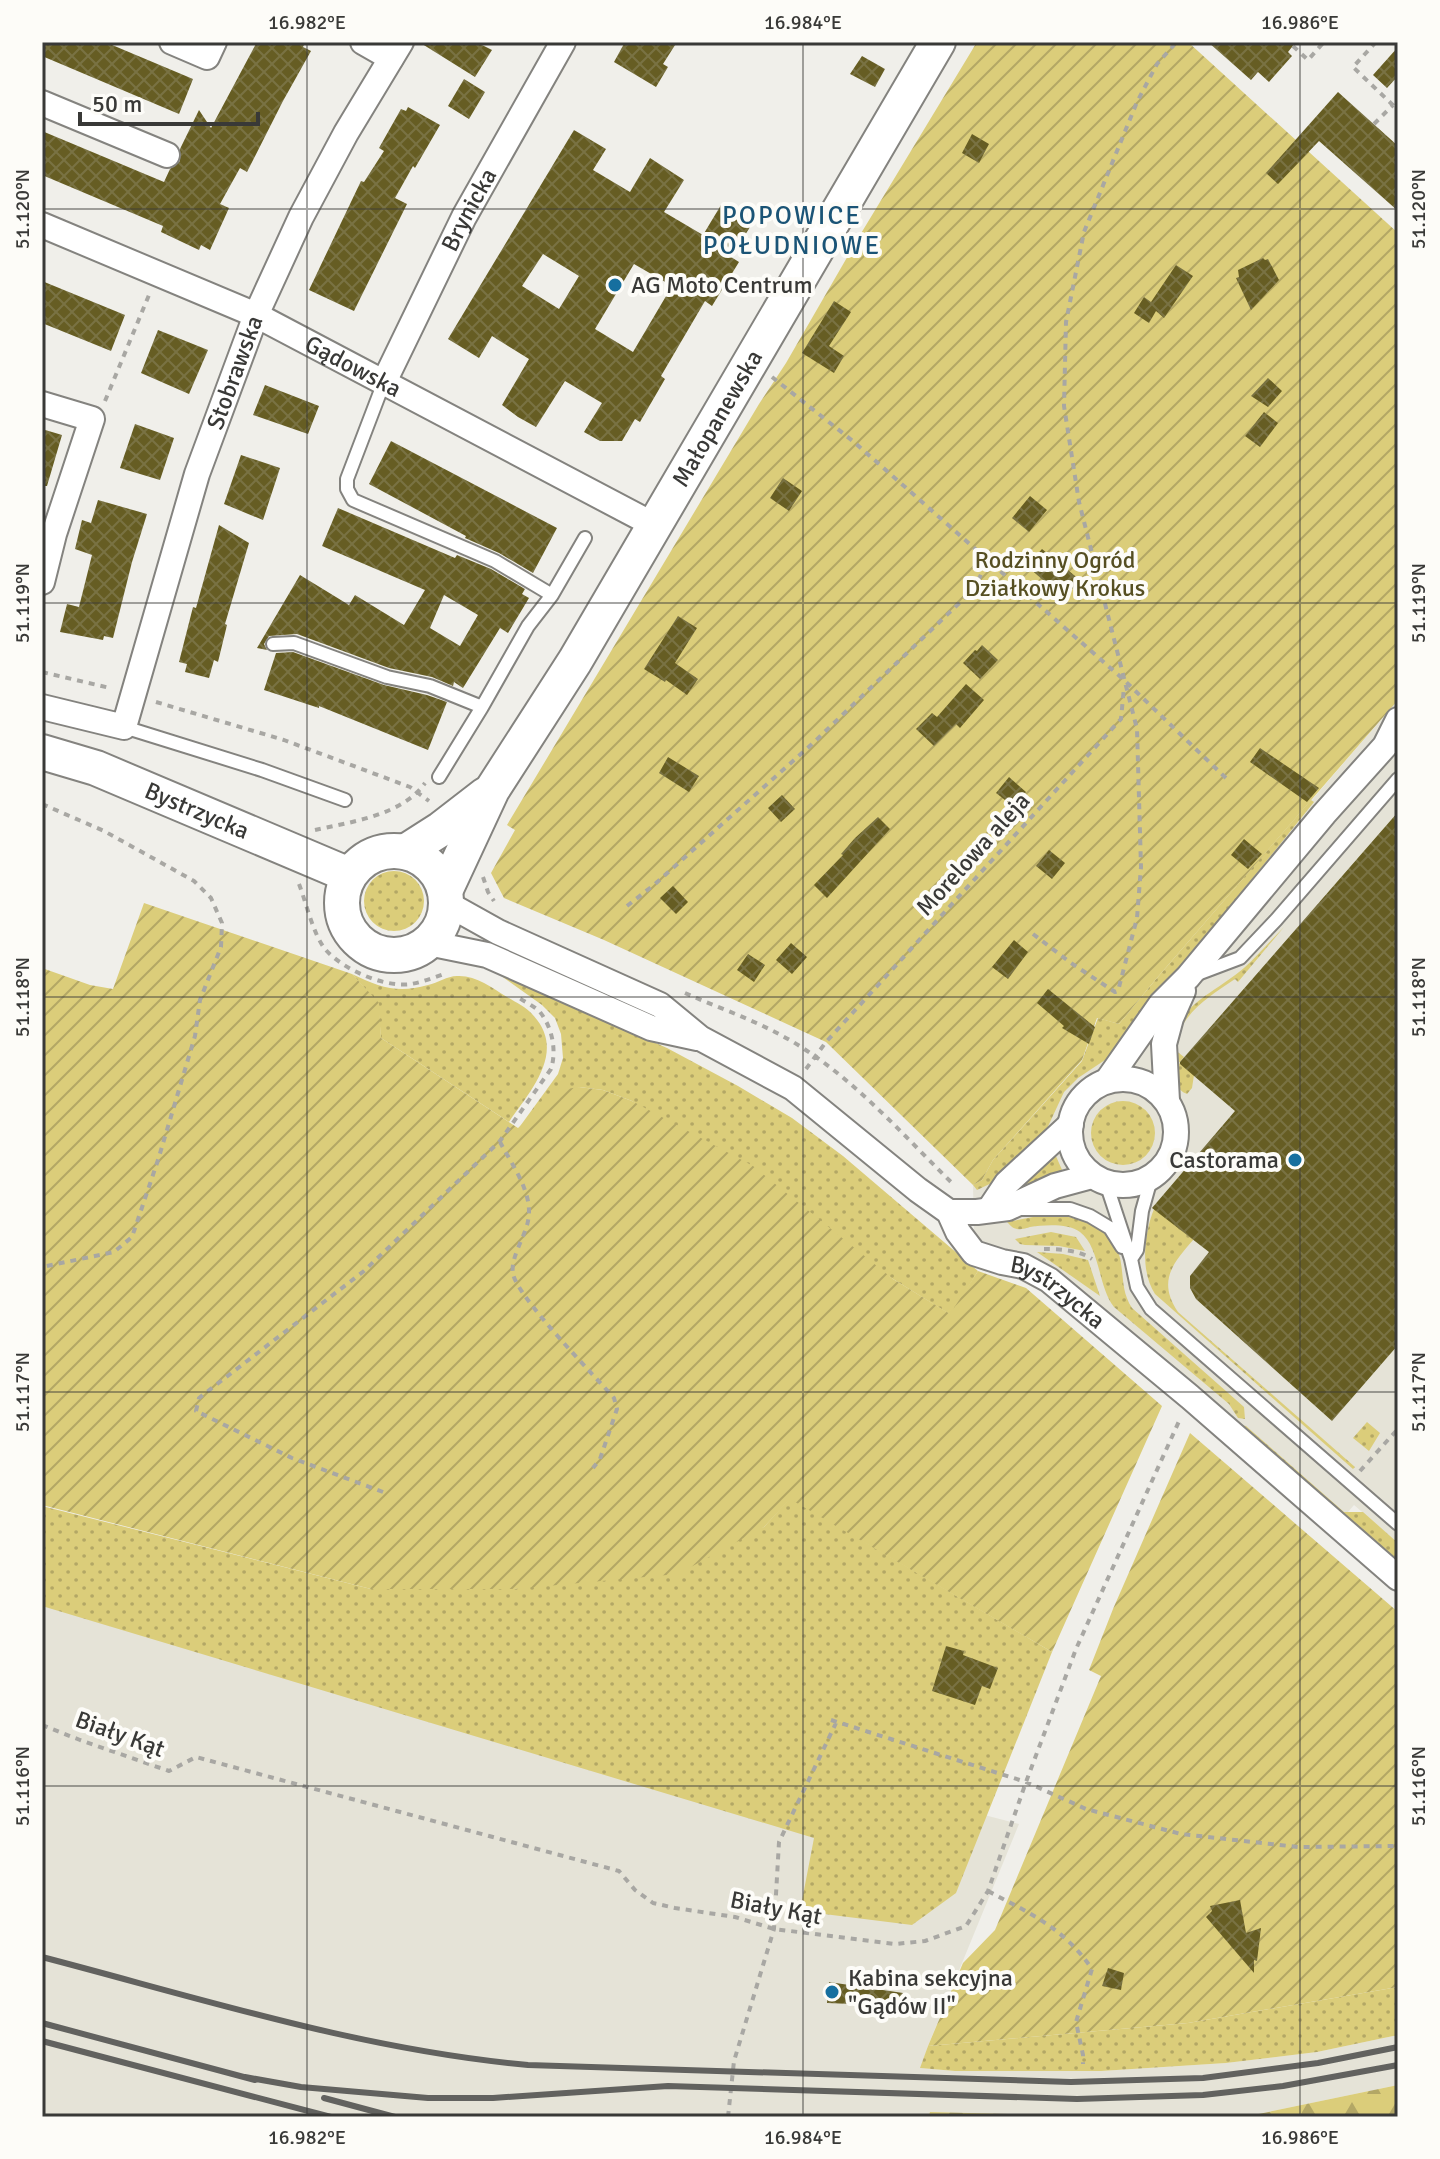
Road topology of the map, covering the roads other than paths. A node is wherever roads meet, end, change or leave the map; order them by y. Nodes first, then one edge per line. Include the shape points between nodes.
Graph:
1 (172, 42) edge
2 (214, 42) edge
3 (363, 42) edge
4 (563, 42) edge
5 (938, 42) edge
6 (396, 50) edge
7 (42, 103) edge
8 (167, 155) dead end
9 (42, 225) edge
10 (256, 315) junction
11 (384, 382) junction
12 (42, 404) edge
13 (654, 525) junction
14 (48, 533) edge
15 (585, 538) dead end
16 (42, 582) edge
17 (552, 595) junction
18 (273, 644) dead end
19 (42, 707) edge
20 (482, 707) junction
21 (1398, 720) edge
22 (124, 727) junction
23 (1389, 747) edge
24 (42, 752) edge
25 (434, 777) road end
26 (1398, 779) edge
27 (492, 790) junction
28 (345, 800) dead end
29 (405, 852) junction
30 (349, 875) junction
31 (446, 897) junction
32 (428, 943) junction
33 (1188, 977) junction
34 (700, 1038) junction
35 (1107, 1081) junction
36 (1167, 1101) junction
37 (1071, 1124) junction
38 (1151, 1179) junction
39 (1099, 1180) junction
40 (998, 1209) junction
41 (949, 1212) junction
42 (1131, 1259) junction
43 (1398, 1524) edge
44 (1398, 1578) edge

1 - 2 street via 207,57
3 - 6 street
4 - 11 street, Brynicka via 464,217
5 - 13 street, Małopanewska
6 - 10 street, Stobrawska via 301,217
7 - 8 street
9 - 10 street, Gądowska
10 - 11 street, Gądowska
10 - 22 street, Stobrawska via 197,474
11 - 13 street, Gądowska
11 - 17 lane via 347,479 353,500 495,561
12 - 14 street via 92,419
13 - 27 street, Małopanewska
14 - 16 street
15 - 17 lane
17 - 20 lane
18 - 20 lane via 294,643
19 - 22 street
20 - 25 lane
21 - 23 street
22 - 28 lane
23 - 33 street via 1324,814
24 - 30 street, Bystrzycka via 96,768
26 - 33 lane via 1240,958
27 - 29 street, Małopanewska
27 - 31 street, Małopanewska
29 - 30 street via 373,855
29 - 31 street via 431,865
30 - 32 street via 342,907 354,937 381,954 398,955
31 - 32 street via 444,918
31 - 34 street, Bystrzycka via 498,932 660,1005
32 - 34 street, Bystrzycka via 487,955 651,1028
33 - 35 street via 1161,1004
33 - 36 street via 1164,1044
34 - 41 street, Bystrzycka via 793,1088
35 - 36 street via 1140,1081
35 - 37 street via 1079,1102
36 - 38 street via 1177,1134 1165,1167
37 - 39 street via 1074,1153
37 - 40 street via 1007,1183
38 - 39 street via 1121,1186
38 - 42 lane
39 - 40 street via 1055,1186
39 - 42 lane
40 - 41 street
40 - 42 lane via 1070,1209 1090,1216 1110,1228
41 - 44 street, Bystrzycka via 974,1253 1023,1266 1049,1280
42 - 43 lane via 1137,1287 1151,1309

